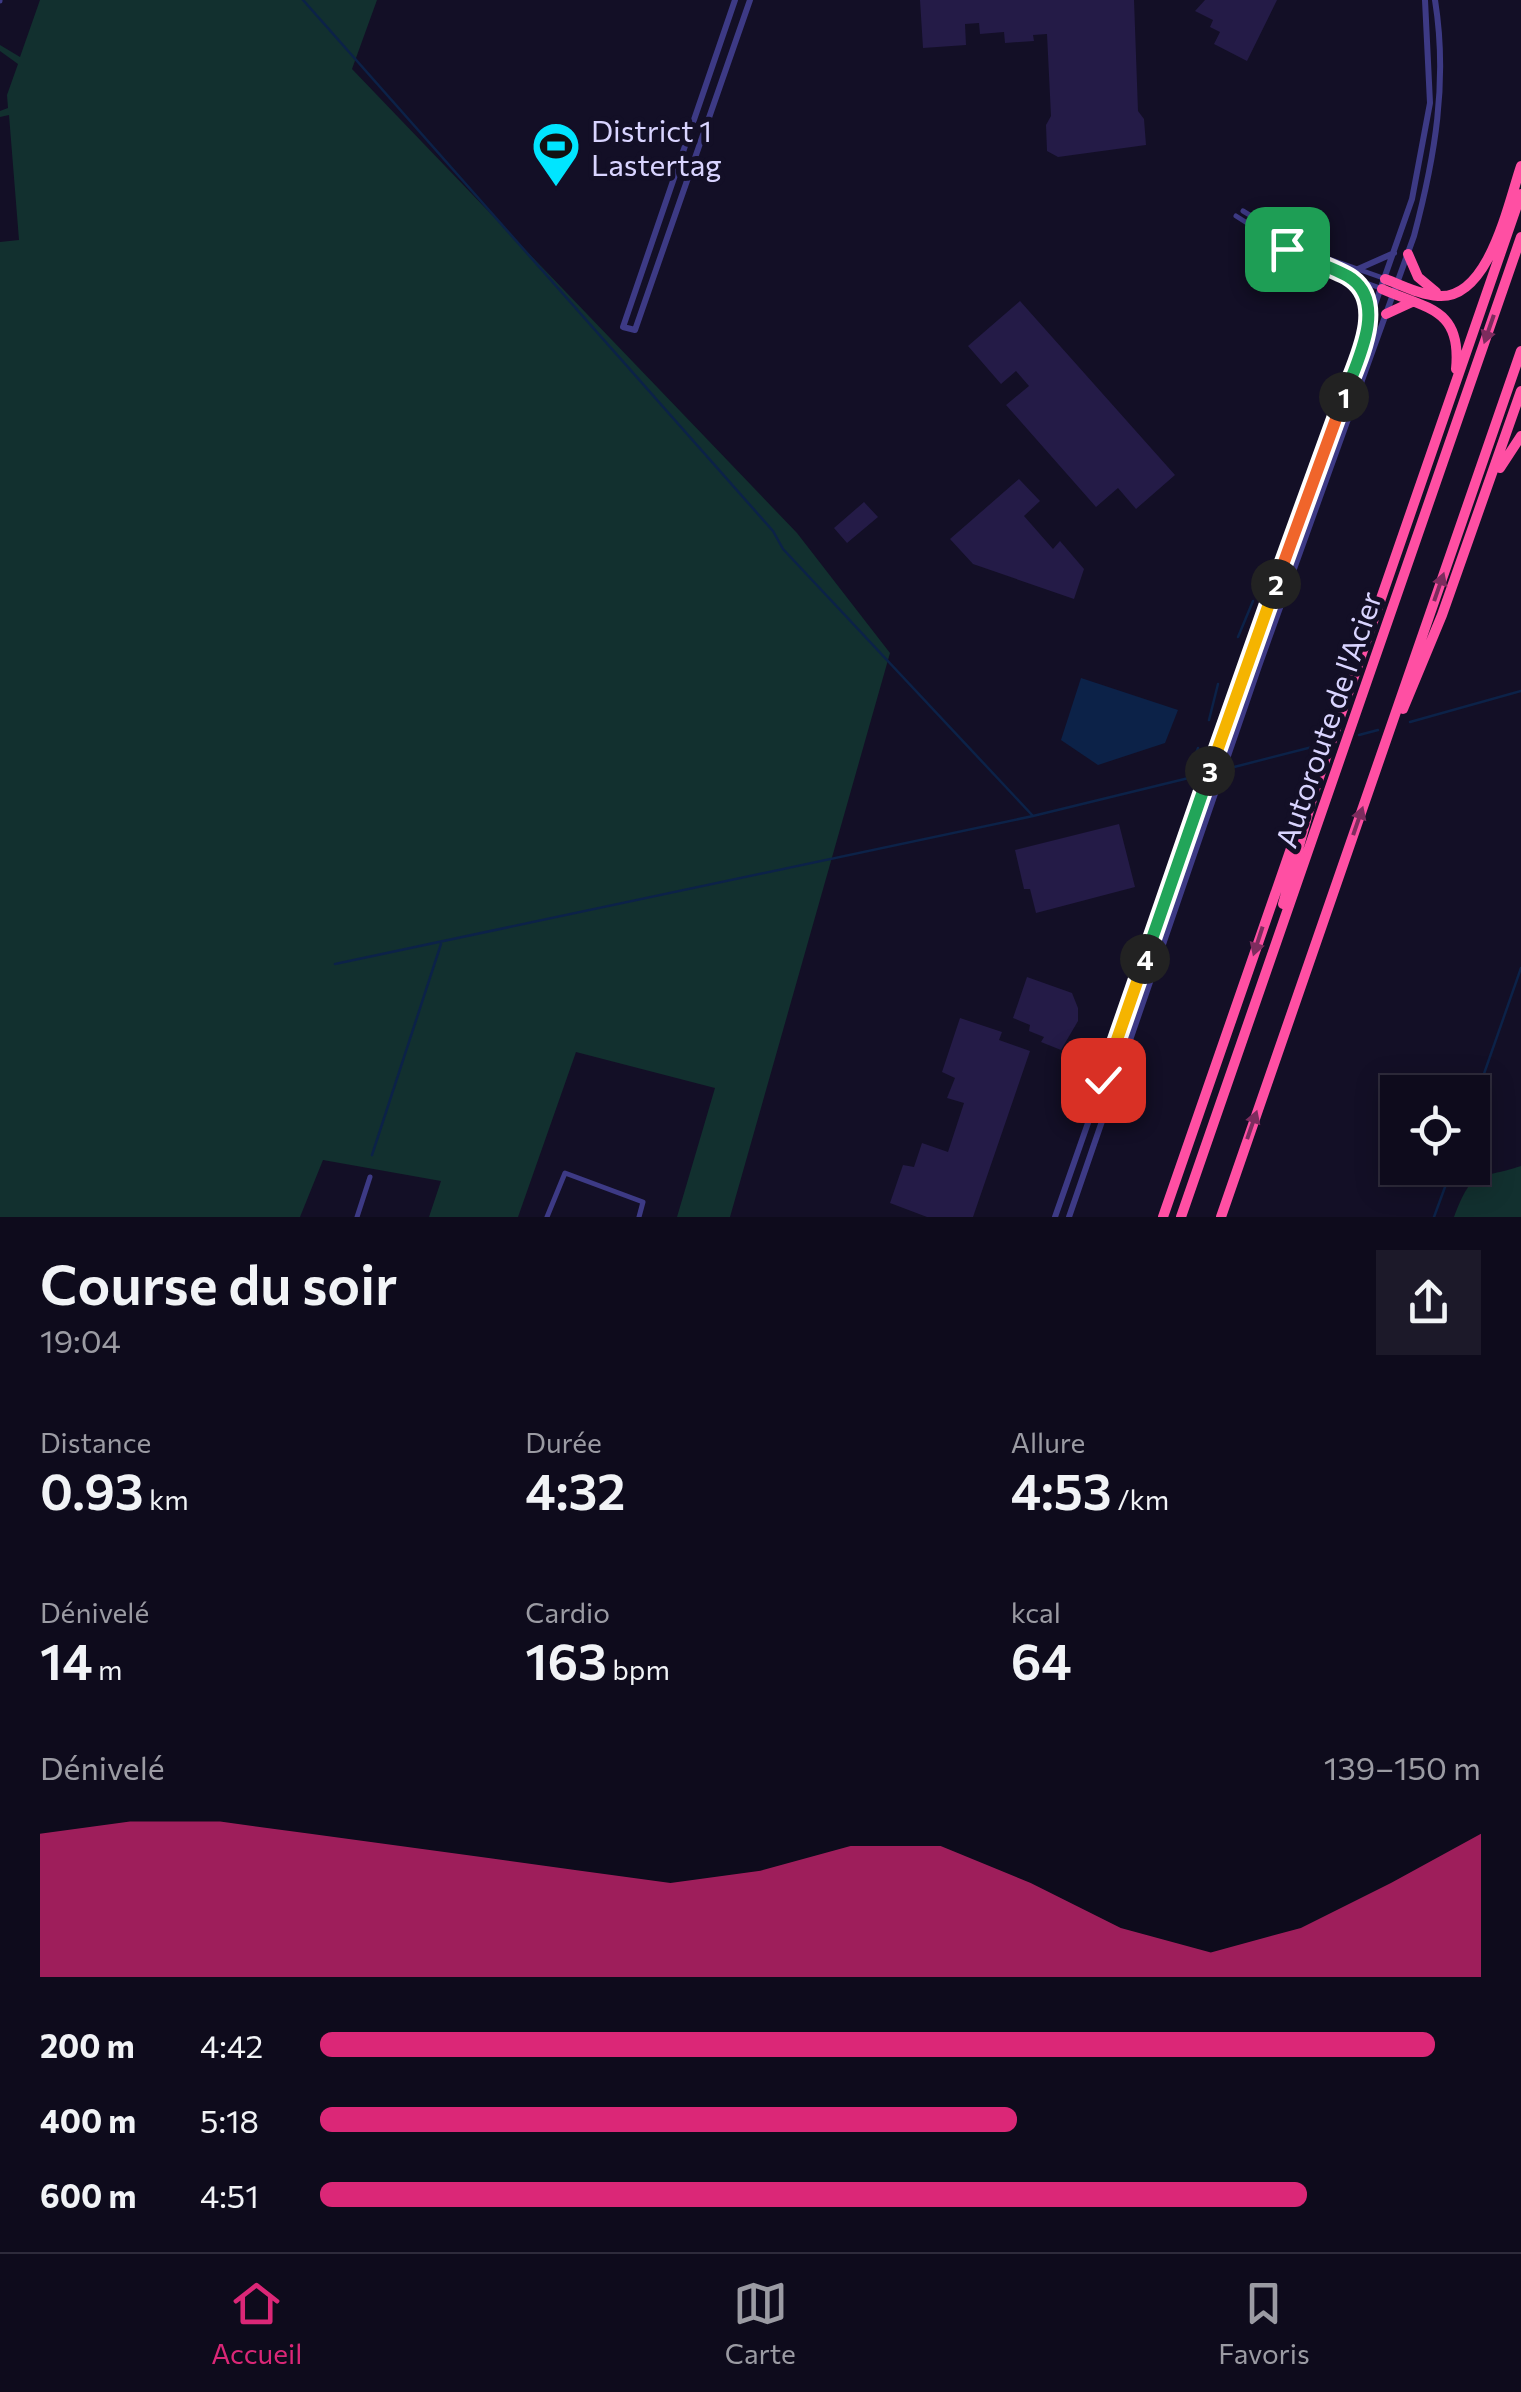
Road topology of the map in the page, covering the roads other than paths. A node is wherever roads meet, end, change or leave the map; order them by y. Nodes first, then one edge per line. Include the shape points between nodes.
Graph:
1 (736, 0) edge
2 (750, 0) edge
3 (1425, 0) edge
4 (1435, 0) edge
5 (1521, 166) edge
6 (1521, 194) edge
7 (1243, 210) dead end
8 (1236, 216) dead end
9 (1521, 237) edge
10 (1395, 252) junction
11 (1408, 254) junction
12 (1358, 269) junction
13 (1354, 279) junction
14 (1384, 284) junction
15 (1396, 289) junction
16 (1446, 296) junction
17 (633, 297) junction
18 (646, 301) junction
19 (1412, 302) junction
20 (1386, 314) junction
21 (1370, 321) junction
22 (1521, 351) edge
23 (1454, 382) junction
24 (1521, 391) edge
25 (1521, 436) edge
26 (1489, 486) junction
27 (1373, 778) junction
28 (1314, 792) junction
29 (1269, 964) junction
30 (370, 1177) dead end
31 (357, 1217) edge
32 (547, 1217) edge
33 (639, 1217) edge
34 (1056, 1217) edge
35 (1068, 1217) edge
36 (1163, 1217) edge
37 (1181, 1217) edge
38 (1221, 1217) edge

1 - 17 street
2 - 18 street
3 - 10 street via 1429,124
4 - 11 street via 1438,127
5 - 16 highway via 1482,272
6 - 23 highway
7 - 12 street via 1312,253
8 - 13 street via 1309,262
9 -> 29 highway, Autoroute de l'Acier
10 - 12 street
10 - 14 street
11 - 15 street
11 - 16 highway via 1424,284
12 - 14 street
13 - 14 street
13 - 21 street
14 - 15 highway
14 - 21 street
15 - 16 highway
15 - 19 highway
15 - 20 street
17 - 18 street
17 - 18 street via 623,326 635,330
19 - 20 highway
19 - 23 highway via 1437,312 1452,328 1458,349
20 - 35 street
21 - 34 street
27 -> 22 highway, Autoroute de l'Acier
23 - 28 highway
24 - 26 highway
25 - 26 highway
26 - 27 highway
38 -> 27 highway, Autoroute de l'Acier
28 - 29 highway
28 -> 36 highway
29 - 37 highway, Autoroute de l'Acier
30 - 31 street
32 - 33 street via 565,1173 643,1202

